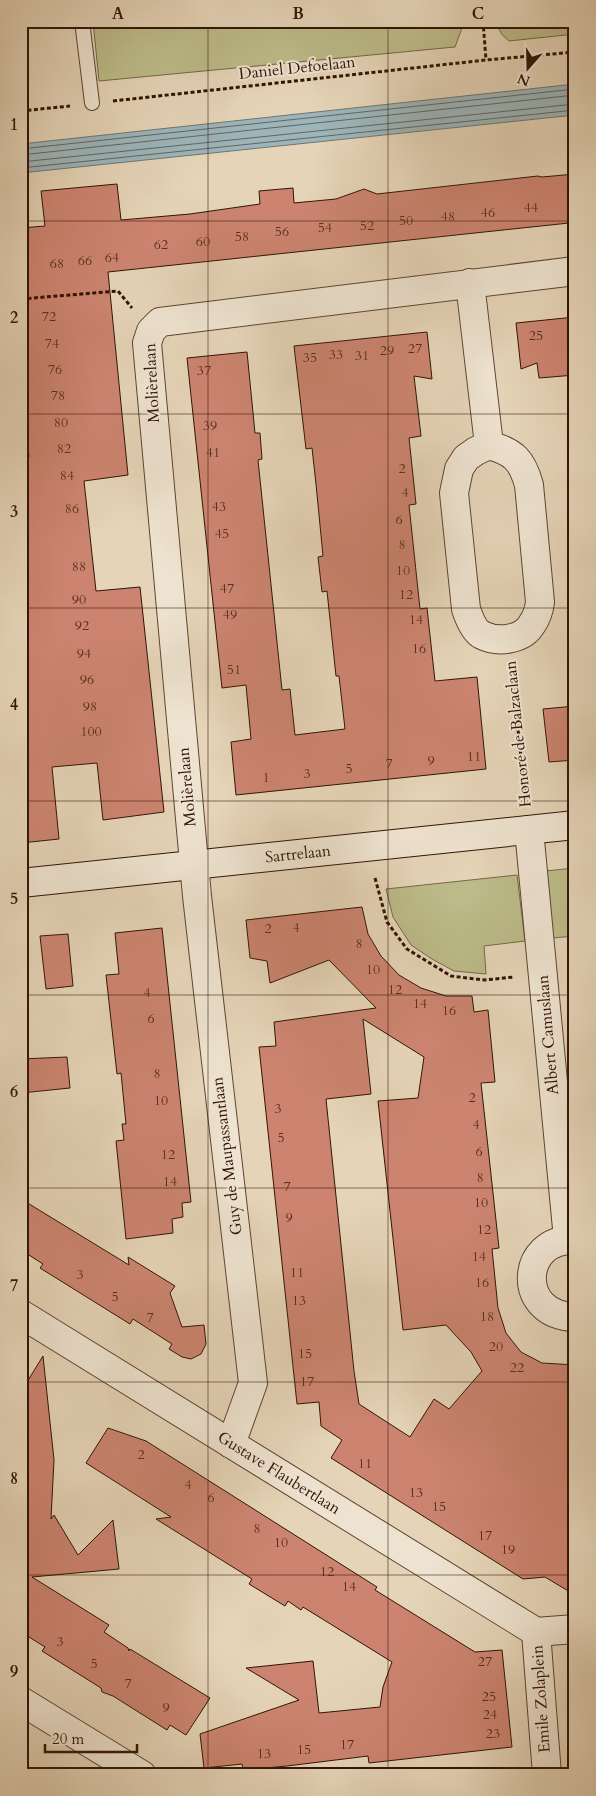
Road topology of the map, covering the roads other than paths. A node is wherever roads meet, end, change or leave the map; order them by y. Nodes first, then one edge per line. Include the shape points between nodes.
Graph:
1 (82, 21) edge
2 (92, 103) road end
3 (575, 271) edge
4 (470, 283) junction
5 (489, 445) junction
6 (575, 825) edge
7 (529, 830) junction
8 (194, 865) junction
9 (21, 883) edge
10 (571, 1239) edge
11 (21, 1314) edge
12 (575, 1317) edge
13 (232, 1444) junction
14 (575, 1629) edge
15 (536, 1632) junction
16 (21, 1701) edge
17 (142, 1775) edge
18 (547, 1775) edge

1 - 2 lane
3 - 4 street, Molièrelaan
4 - 5 street
4 - 8 street, Molièrelaan via 160,322 151,331 147,343
5 - 5 street, Honoré de Balzaclaan via 466,458 459,469 454,493 466,609 470,620 481,635 508,639 519,636 532,626 540,602 530,485 514,454
6 - 7 street, Sartrelaan
7 - 8 street, Sartrelaan
7 - 10 street, Albert Camuslaan
8 - 9 street, Sartrelaan
8 - 13 street, Guy de Maupassantlaan via 253,1382
10 - 12 street, Albert Camuslaan via 547,1247 537,1258 532,1272 533,1291 538,1301 549,1312
11 - 13 street, Gustave Flaubertlaan
13 - 15 street, Gustave Flaubertlaan
14 - 15 street, Emile Zolaplein
15 - 18 street, Emile Zolaplein
16 - 17 street

